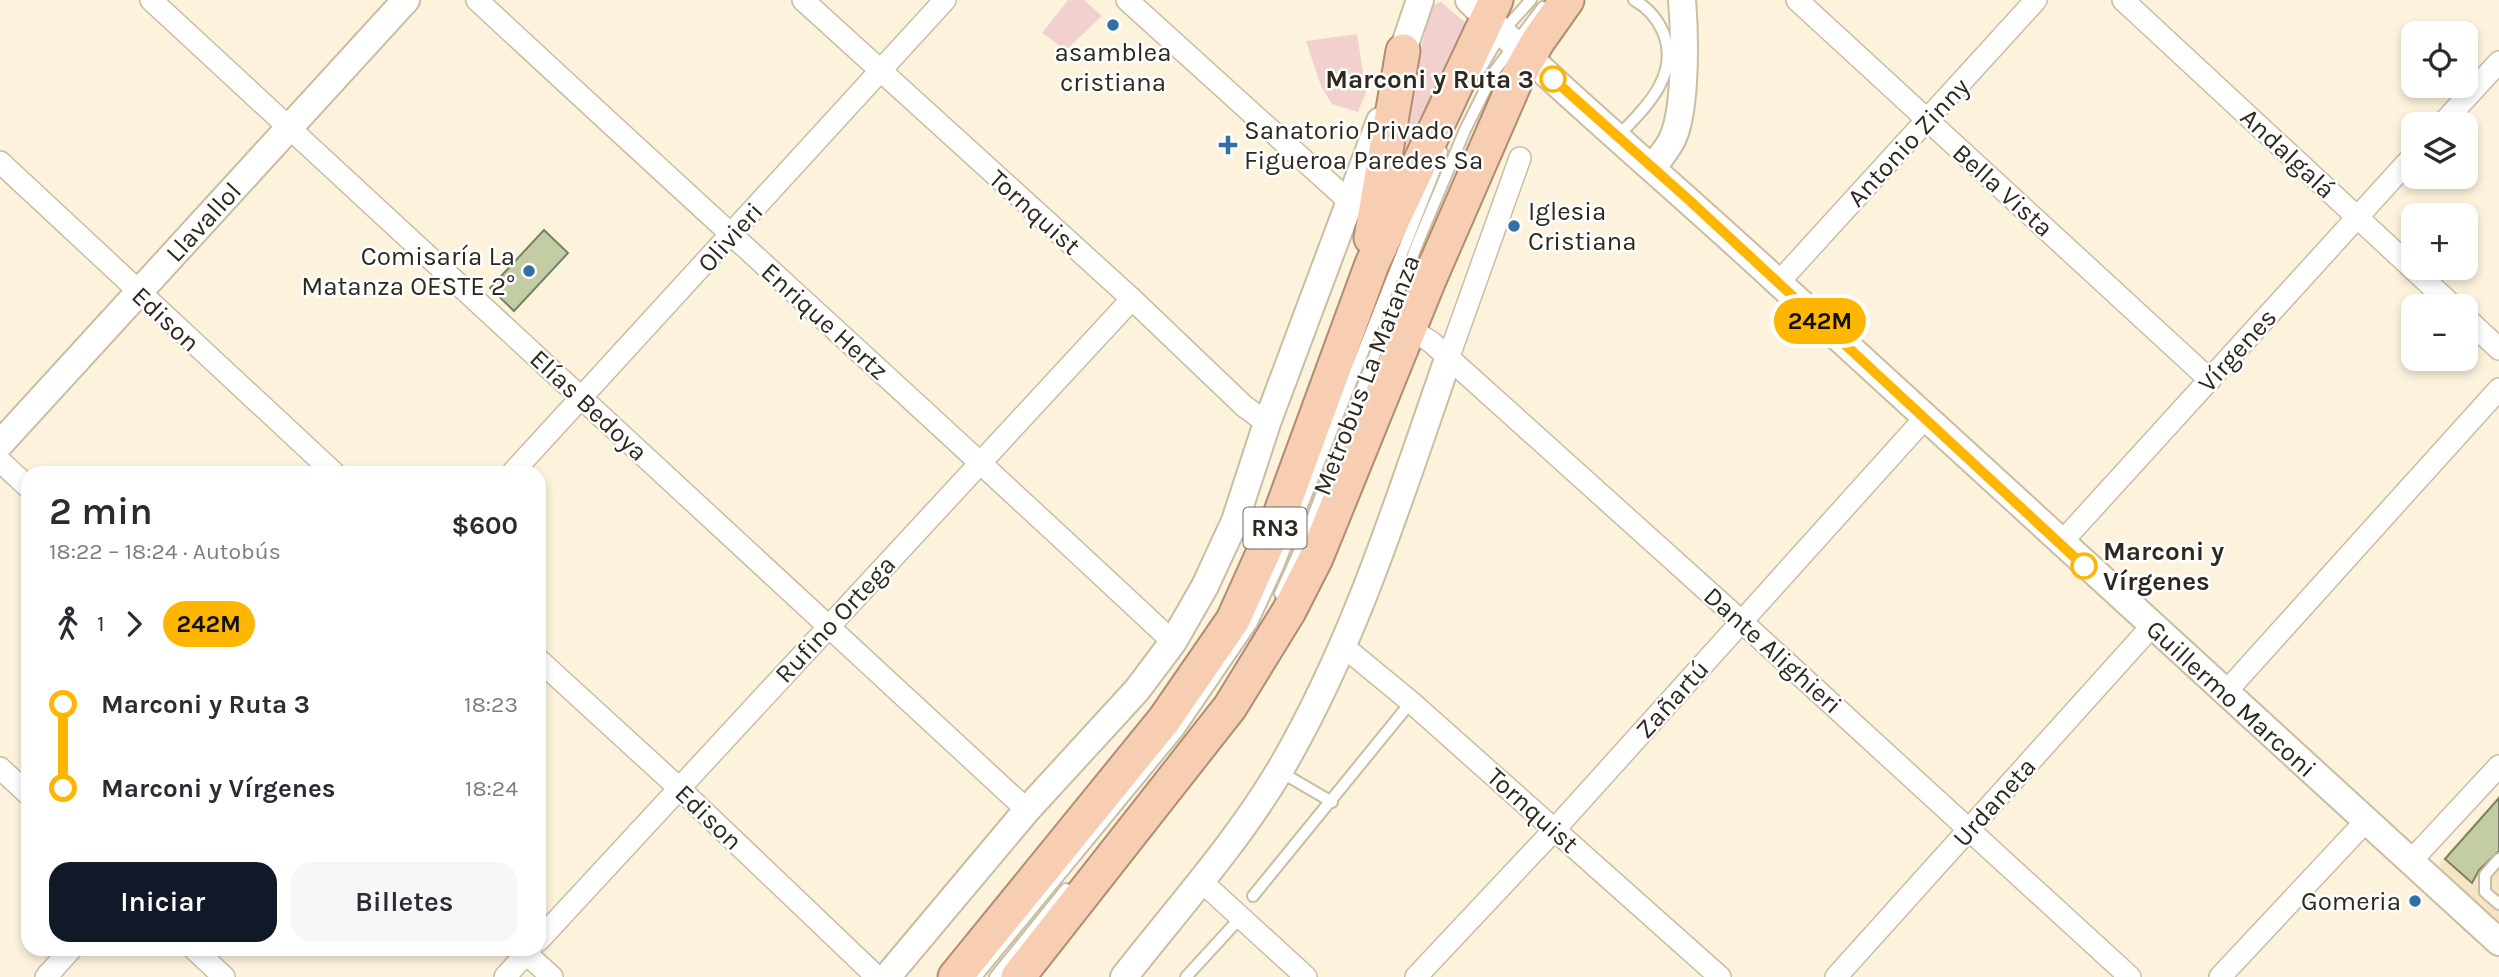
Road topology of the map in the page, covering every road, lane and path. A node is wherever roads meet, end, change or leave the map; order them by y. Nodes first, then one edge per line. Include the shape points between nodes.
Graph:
1 (151, 0) edge
2 (406, 0) edge
3 (477, 0) edge
4 (803, 0) edge
5 (945, 0) edge
6 (1127, 0) edge
7 (1420, 0) edge
8 (1531, 0) edge
9 (1548, 0) edge
10 (1567, 0) edge
11 (1634, 0) edge
12 (1682, 0) edge
13 (1797, 0) edge
14 (2036, 0) edge
15 (2123, 0) edge
16 (1499, 25) edge
17 (1403, 51) junction
18 (2499, 61) edge
19 (880, 72) junction
20 (1476, 77) dead end
21 (1460, 112) dead end
22 (2453, 112) edge
23 (1928, 121) junction
24 (289, 128) junction
25 (1618, 136) junction
26 (1521, 158) dead end
27 (0, 162) edge
28 (1653, 167) junction
29 (2401, 170) edge
30 (1350, 202) junction
31 (2358, 218) junction
32 (731, 236) junction
33 (1779, 282) junction
34 (138, 293) junction
35 (2440, 294) edge
36 (1132, 299) junction
37 (1353, 310) junction
38 (1410, 329) junction
39 (2478, 329) edge
40 (2499, 349) edge
41 (1448, 359) junction
42 (2210, 380) junction
43 (2499, 389) edge
44 (582, 399) junction
45 (1925, 418) junction
46 (1267, 423) junction
47 (0, 444) edge
48 (0, 461) edge
49 (981, 462) junction
50 (326, 466) edge
51 (519, 466) edge
52 (21, 480) edge
53 (2060, 544) junction
54 (1741, 621) junction
55 (830, 625) junction
56 (2151, 627) junction
57 (1173, 642) junction
58 (1343, 646) junction
59 (1250, 648) dead end
60 (546, 666) edge
61 (2224, 694) junction
62 (1411, 702) junction
63 (2499, 766) edge
64 (0, 768) edge
65 (1279, 772) junction
66 (21, 788) edge
67 (680, 789) junction
68 (1332, 802) junction
69 (1027, 810) junction
70 (2365, 822) junction
71 (1555, 829) junction
72 (1970, 829) junction
73 (2499, 859) edge
74 (2410, 862) junction
75 (1201, 881) junction
76 (1071, 883) dead end
77 (1253, 897) dead end
78 (2499, 904) edge
79 (1241, 917) junction
80 (546, 930) edge
81 (2499, 942) edge
82 (999, 949) junction
83 (65, 956) edge
84 (201, 956) edge
85 (522, 956) edge
86 (535, 956) edge
87 (1134, 973) edge
88 (46, 977) edge
89 (224, 977) edge
90 (505, 977) edge
91 (552, 977) edge
92 (877, 977) edge
93 (887, 977) edge
94 (955, 977) edge
95 (963, 977) edge
96 (976, 977) edge
97 (995, 977) edge
98 (1018, 977) edge
99 (1186, 977) edge
100 (1306, 977) edge
101 (1416, 977) edge
102 (1720, 977) edge
103 (1836, 977) edge
104 (2130, 977) edge
105 (2220, 977) edge

1 - 24 street, Elías Bedoya
2 - 24 street, Llavallol
3 - 32 street, Enrique Hertz
4 - 19 street, Tornquist
5 - 19 street, Olivieri
6 - 30 street
7 - 17 street
8 - 16 lane, Metrobus La Matanza
9 - 16 lane, Metrobus La Matanza
10 - 16 highway, RN3
11 - 25 lane via 1660,25 1668,51 1667,67 1650,103
12 - 28 street via 1678,122 1674,137
13 - 23 street, Bella Vista
14 - 23 street, Antonio Zinny
15 - 31 street, Andalgalá
16 - 20 lane, Metrobus La Matanza
16 - 25 street, Guillermo Marconi
16 - 37 highway, RN3
16 - 38 highway, RN3
16 - 59 lane, Metrobus La Matanza via 1494,72 1402,280 1302,545
17 - 30 street
17 - 37 highway via 1377,212
18 - 22 street
19 - 32 street, Olivieri
19 - 36 street, Tornquist
21 - 82 lane, Metrobus La Matanza via 1278,569 1252,623 1179,730
23 - 33 street, Antonio Zinny
23 - 42 street, Bella Vista
24 - 34 street, Llavallol
24 - 44 street, Elías Bedoya
25 - 28 street, Guillermo Marconi
26 - 41 street
27 - 34 street, Edison
28 - 33 street, Guillermo Marconi
29 - 31 street, Vírgenes
30 - 46 street
31 - 35 street, Andalgalá
31 - 42 street, Vírgenes
32 - 44 street, Olivieri
32 - 49 street, Enrique Hertz
33 - 45 street, Guillermo Marconi
34 - 47 street, Llavallol
34 - 50 street, Edison
36 - 46 street, Tornquist
36 - 49 street, Rufino Ortega
37 - 94 highway, RN3 via 1278,520 1233,620 1164,720
38 - 41 street, Dante Alighieri
38 - 98 highway, RN3 via 1316,558 1262,657 1230,707
39 - 40 street
41 - 54 street, Dante Alighieri
41 - 58 street
42 - 53 street, Vírgenes
43 - 61 street
44 - 51 street, Olivieri
44 - 55 street, Elías Bedoya
45 - 53 street, Guillermo Marconi
45 - 54 street, Zañartú
46 - 57 street via 1223,550
48 - 52 street
49 - 55 street, Rufino Ortega
49 - 57 street, Enrique Hertz
53 - 56 street, Guillermo Marconi
54 - 71 street, Zañartú
54 - 72 street, Dante Alighieri
55 - 67 street, Rufino Ortega
55 - 69 street, Elías Bedoya
56 - 61 street, Guillermo Marconi
56 - 72 street, Urdaneta
57 - 69 street via 1137,690
58 - 62 street, Tornquist
58 - 65 street
60 - 67 street, Edison
61 - 70 street, Guillermo Marconi
62 - 68 lane
62 - 71 street, Tornquist
63 - 74 street
64 - 66 street
65 - 68 lane
65 - 75 street
67 - 80 street, Rufino Ortega
67 - 92 street, Edison
68 - 77 lane
69 - 93 street
70 - 74 street, Guillermo Marconi
70 - 105 street
71 - 101 street, Zañartú
71 - 102 street, Tornquist
72 - 103 street, Urdaneta
72 - 104 street, Dante Alighieri
73 - 78 lane via 2485,875 2485,892
74 - 81 street, Guillermo Marconi
75 - 79 street
75 - 87 street
76 - 97 lane
79 - 99 lane
79 - 100 street
82 - 95 lane, Metrobus La Matanza
82 - 96 lane, Metrobus La Matanza
83 - 88 street
84 - 89 street
85 - 90 street, Rufino Ortega
86 - 91 street

